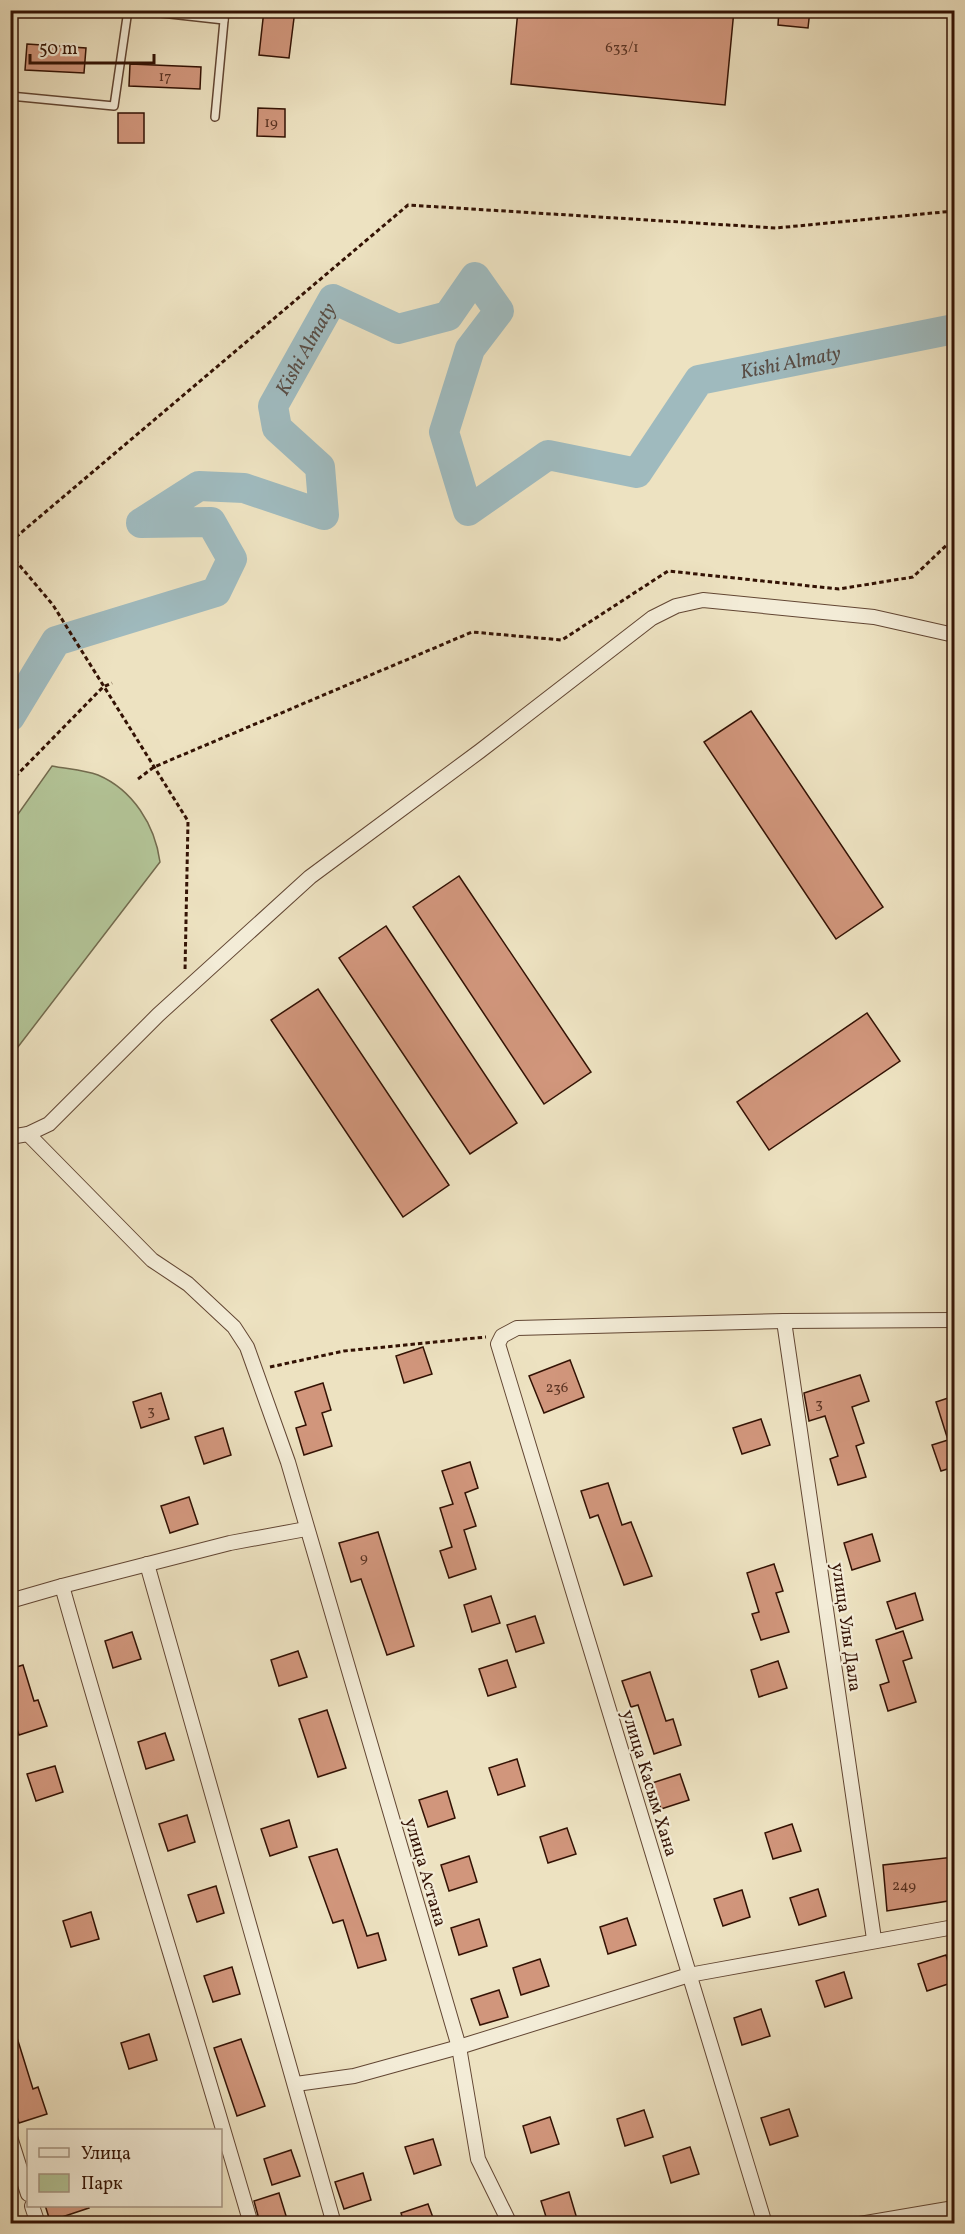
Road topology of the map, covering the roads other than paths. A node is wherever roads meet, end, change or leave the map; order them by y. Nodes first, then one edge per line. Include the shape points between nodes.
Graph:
1 (128, 10) edge
2 (134, 10) edge
3 (225, 10) edge
4 (224, 20) junction
5 (10, 96) edge
6 (214, 117) dead end
7 (954, 635) edge
8 (28, 1134) junction
9 (10, 1137) edge
10 (784, 1320) junction
11 (954, 1320) edge
12 (306, 1529) junction
13 (147, 1564) junction
14 (62, 1586) junction
15 (10, 1601) edge
16 (954, 1927) edge
17 (874, 1939) junction
18 (689, 1975) junction
19 (459, 2047) junction
20 (296, 2084) junction
21 (10, 2137) edge
22 (27, 2191) edge
23 (33, 2207) edge
24 (954, 2208) edge
25 (38, 2223) edge
26 (251, 2223) edge
27 (334, 2223) edge
28 (510, 2223) edge
29 (765, 2223) edge
30 (860, 2223) edge

1 - 5 lane via 114,106
2 - 4 lane
3 - 4 lane
4 - 6 lane
7 - 8 street via 874,617 703,600 676,606 652,618 310,877 185,991 49,1124
8 - 9 street
8 - 12 street, улица Астана via 152,1260 188,1284 234,1327 257,1370
10 - 11 street
10 - 17 street, улица Улы Дала
10 - 18 street, улица Касым Хана via 517,1328 502,1336 498,1344
12 - 13 street
12 - 19 street, улица Астана
13 - 14 street
13 - 20 street
14 - 15 street
14 - 26 street
16 - 17 street
17 - 18 street
18 - 19 street
18 - 29 street, улица Касым Хана
19 - 20 street via 354,2076
19 - 28 street, улица Астана via 478,2159
20 - 27 street
21 - 22 street
23 - 25 street
24 - 30 street

